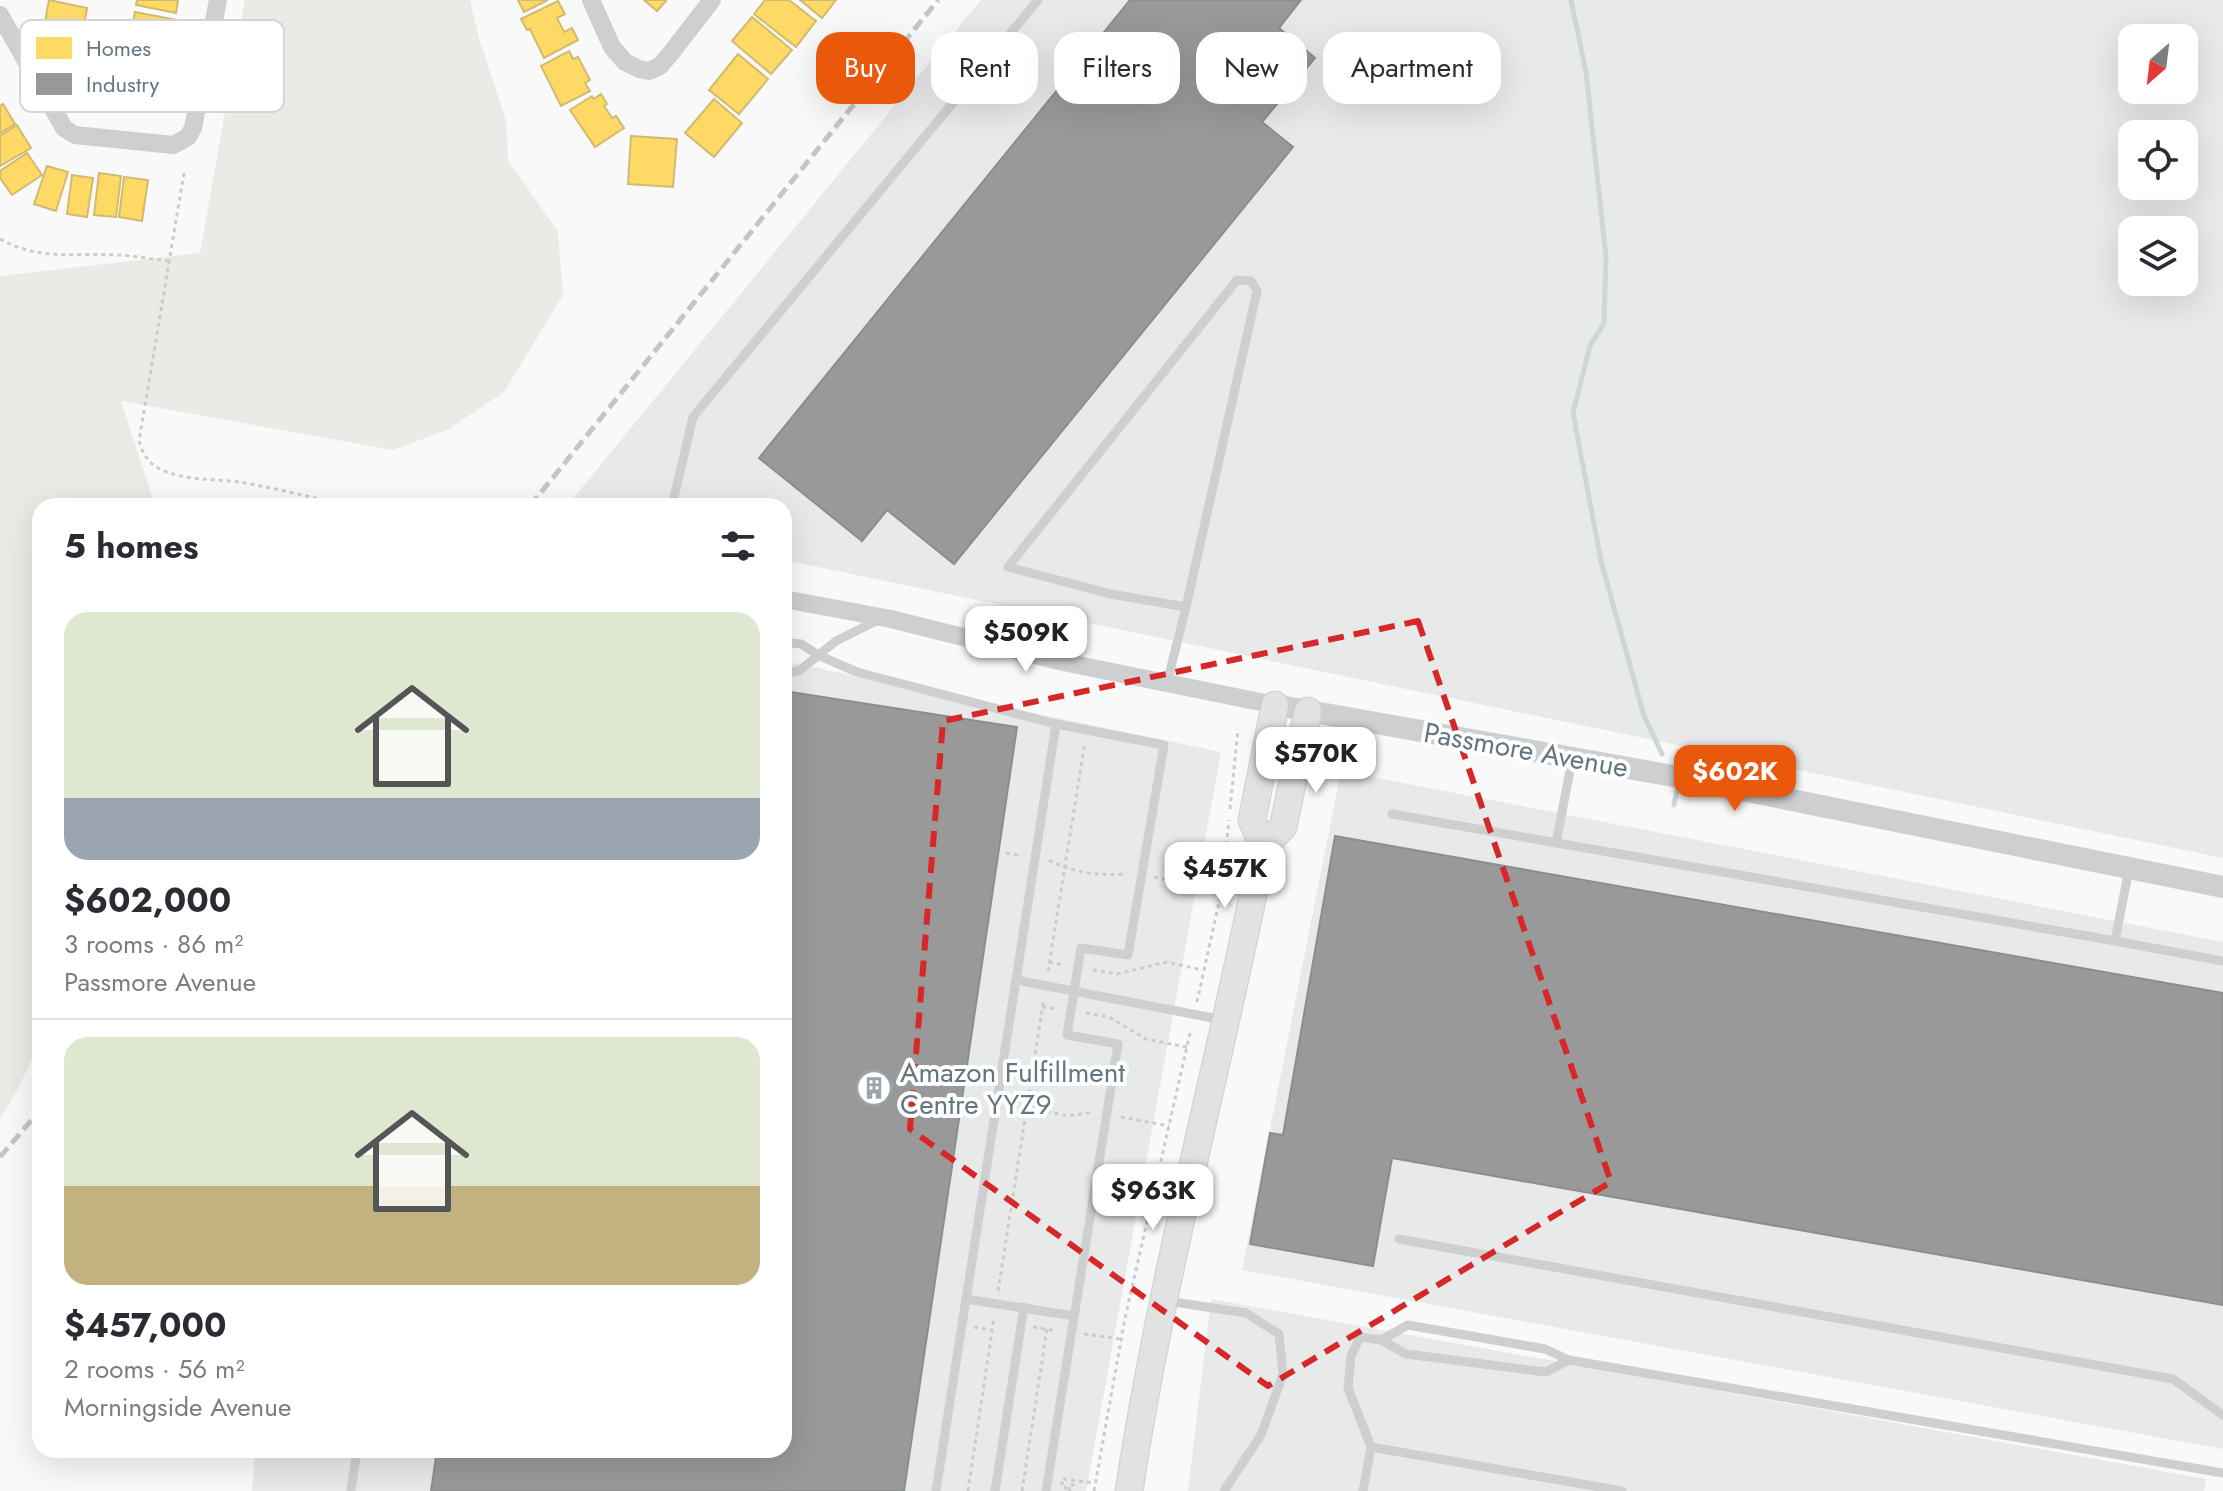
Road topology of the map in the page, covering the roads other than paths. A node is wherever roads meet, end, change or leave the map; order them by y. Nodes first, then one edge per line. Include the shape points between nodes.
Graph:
1 (218, 0) edge
2 (591, 0) edge
3 (712, 0) edge
4 (1038, 0) edge
5 (0, 15) edge
6 (214, 20) edge
7 (20, 50) edge
8 (55, 112) edge
9 (198, 112) edge
10 (674, 498) edge
11 (792, 601) edge
12 (1186, 607) junction
13 (883, 618) junction
14 (792, 643) edge
15 (820, 656) junction
16 (792, 672) edge
17 (1167, 683) junction
18 (1275, 705) junction
19 (1308, 711) junction
20 (1056, 724) junction
21 (1572, 758) junction
22 (1392, 814) dead end
23 (1556, 843) junction
24 (1263, 847) junction
25 (2129, 869) junction
26 (2223, 887) edge
27 (2115, 941) junction
28 (2223, 961) edge
29 (1016, 980) junction
30 (1074, 991) junction
31 (1226, 1020) junction
32 (1399, 1239) dead end
33 (966, 1299) junction
34 (1164, 1300) junction
35 (1024, 1307) junction
36 (1074, 1316) junction
37 (1381, 1340) junction
38 (1569, 1360) junction
39 (2223, 1415) edge
40 (1371, 1447) junction
41 (356, 1458) edge
42 (2223, 1473) edge
43 (351, 1491) edge
44 (936, 1491) edge
45 (995, 1491) edge
46 (1046, 1491) edge
47 (1129, 1491) edge
48 (1224, 1491) edge
49 (1363, 1491) edge
50 (1622, 1491) edge

1 - 6 street
2 - 3 street via 612,47 625,62 649,71 660,66
4 - 10 lane via 693,417
5 - 7 street
8 - 9 street via 75,135 173,145 188,137
11 - 13 street, Passmore Avenue
12 - 12 lane via 1257,291 1251,281 1237,280 1008,567
12 - 17 lane
13 - 15 lane via 836,641
13 - 17 street, Passmore Avenue
14 - 15 lane
15 - 16 lane
15 - 20 lane via 857,672
17 - 18 street, Passmore Avenue
18 - 19 street, Passmore Avenue
18 - 24 main road via 1252,820
19 - 21 street, Passmore Avenue
19 - 24 main road via 1283,827
20 - 29 lane
20 - 30 lane via 1164,745 1128,955 1081,948
21 - 23 lane
21 - 25 street, Passmore Avenue
22 - 23 lane
23 - 27 lane
24 - 31 main road
25 - 26 street, Passmore Avenue
25 - 27 lane
27 - 28 lane
29 - 30 lane
29 - 33 lane
30 - 31 lane
30 - 36 lane via 1067,1035 1118,1044
31 - 34 main road
32 - 39 lane via 2173,1379
33 - 35 lane
33 - 44 lane
34 - 47 main road
34 - 48 lane via 1246,1313 1279,1334 1283,1374 1261,1435
35 - 36 lane
35 - 45 lane
36 - 46 lane
37 - 38 lane via 1406,1354 1546,1372
37 - 38 lane via 1408,1325 1545,1349
37 - 40 lane via 1360,1337 1351,1356 1348,1388
38 - 42 lane
40 - 49 lane
40 - 50 lane
41 - 43 lane

